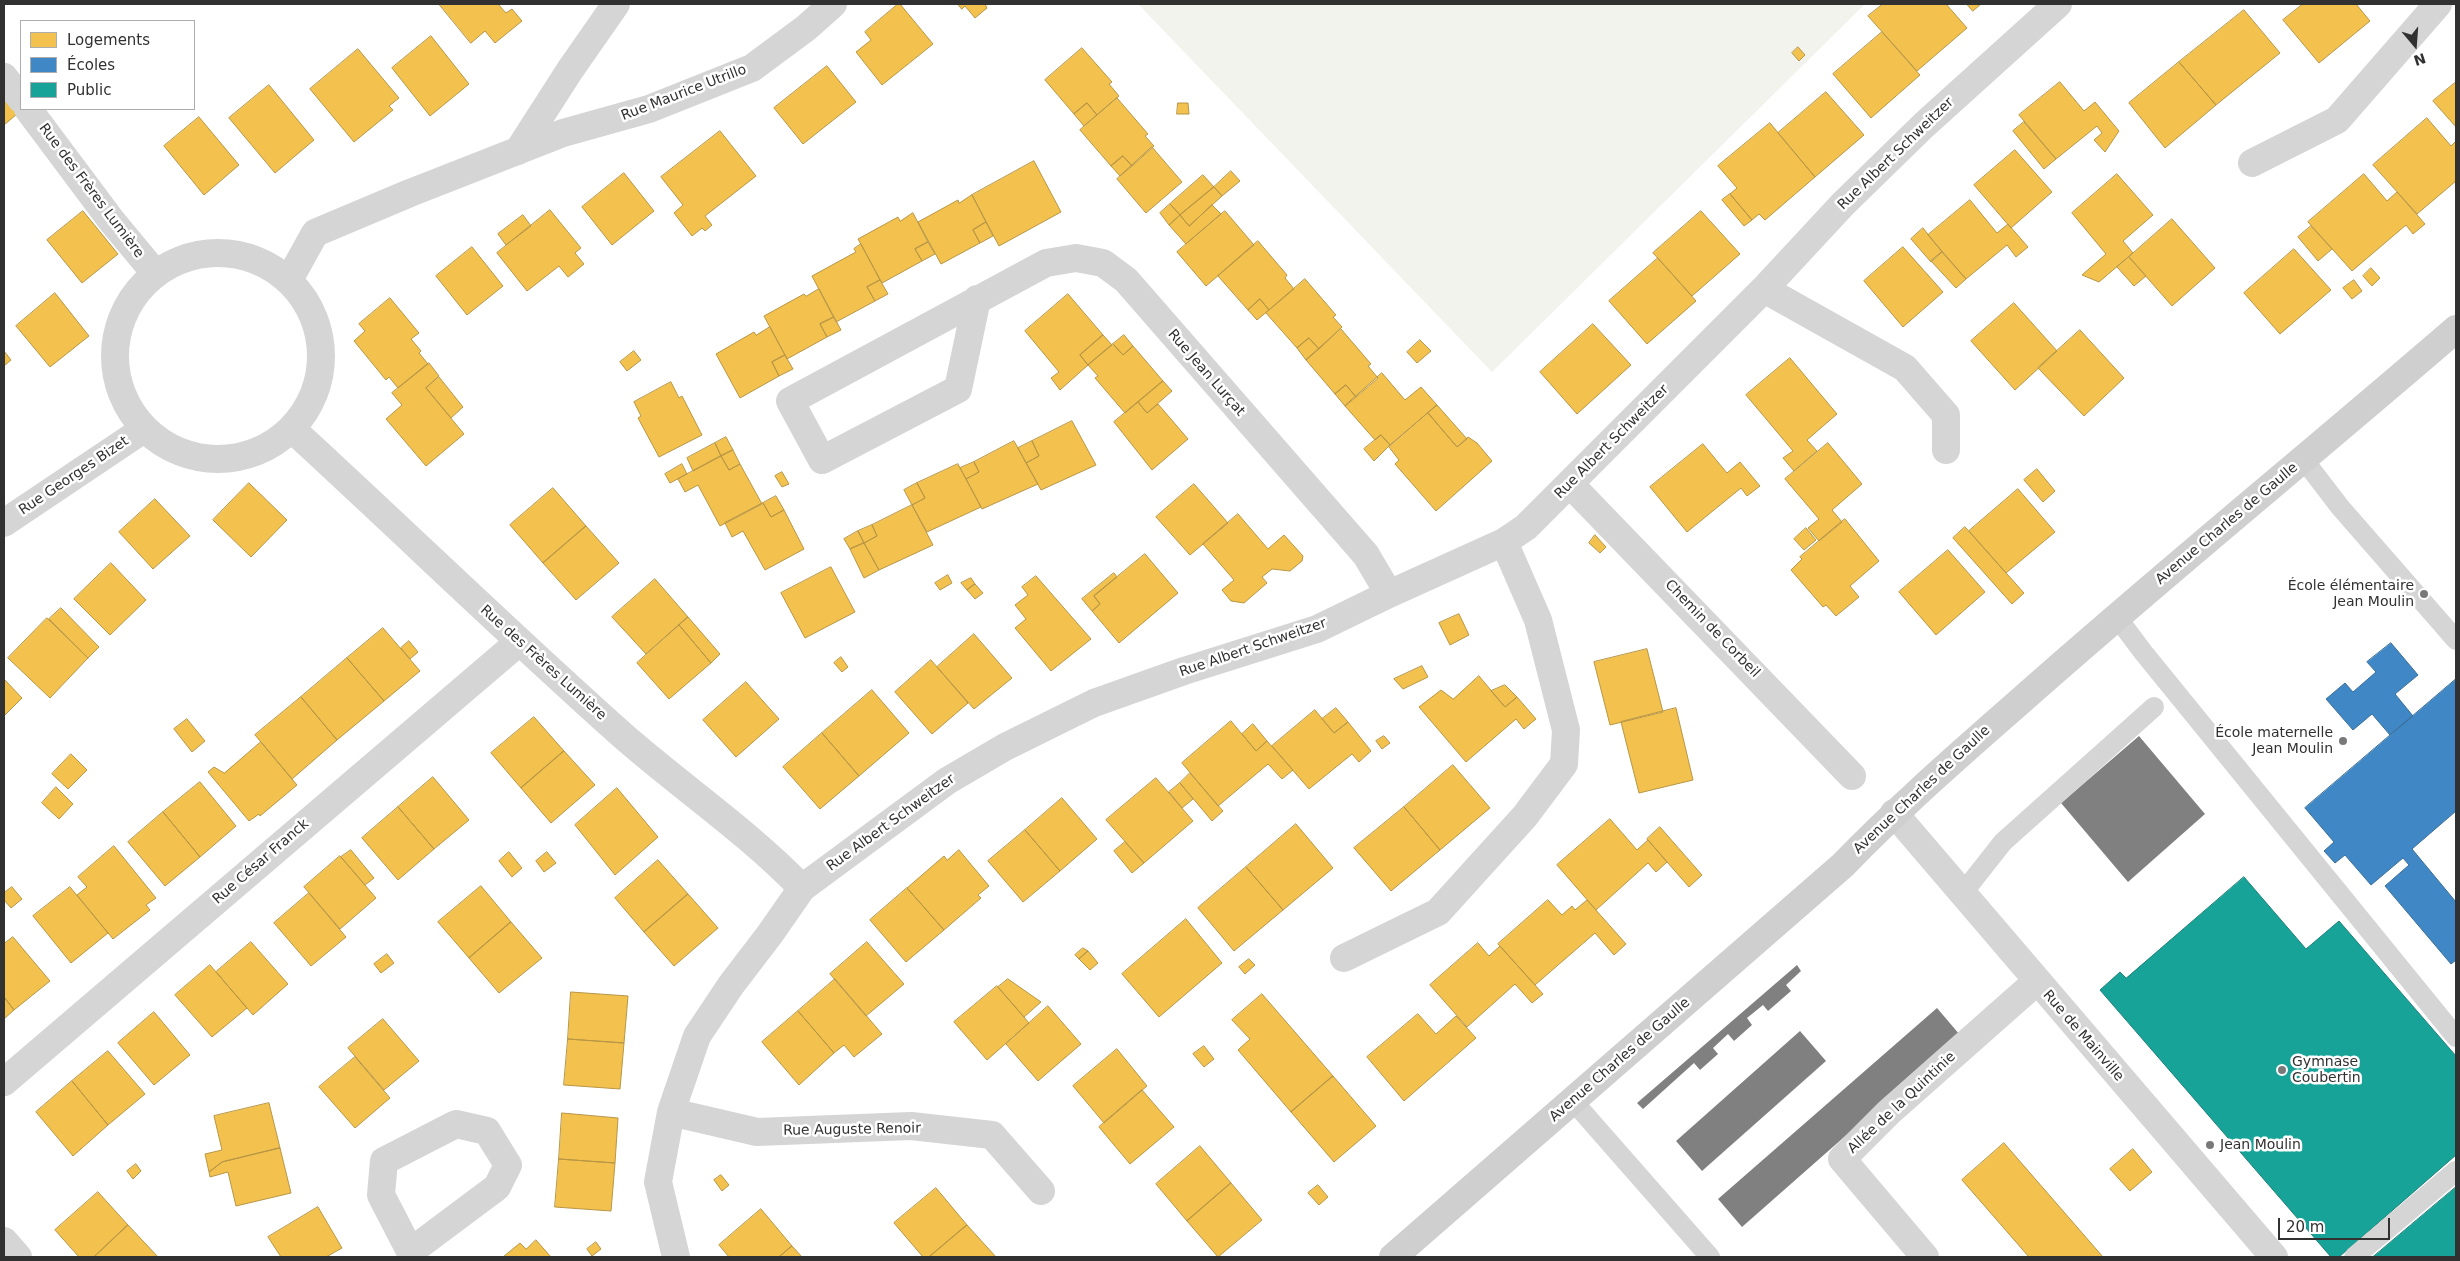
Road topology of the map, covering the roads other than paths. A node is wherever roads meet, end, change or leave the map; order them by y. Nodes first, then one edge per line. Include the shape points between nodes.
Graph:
1 (616, 4) edge
2 (833, 4) edge
3 (2058, 4) edge
4 (2438, 4) edge
5 (4, 77) edge
6 (20, 98) edge
7 (29, 110) edge
8 (518, 151) junction
9 (2252, 163) dead end
10 (155, 274) junction
11 (289, 280) junction
12 (1764, 289) junction
13 (977, 300) junction
14 (2456, 329) edge
15 (144, 429) junction
16 (292, 429) junction
17 (1946, 450) dead end
18 (2304, 460) junction
19 (1570, 484) junction
20 (4, 523) edge
21 (1504, 542) junction
22 (1389, 594) junction
23 (2116, 616) junction
24 (2456, 640) edge
25 (518, 642) junction
26 (2154, 707) dead end
27 (1852, 776) dead end
28 (1894, 813) junction
29 (802, 888) junction
30 (1962, 894) junction
31 (1344, 958) dead end
32 (2036, 982) junction
33 (2456, 1038) edge
34 (4, 1082) edge
35 (1573, 1101) junction
36 (671, 1112) junction
37 (2456, 1171) edge
38 (1041, 1191) dead end
39 (4, 1241) edge
40 (412, 1254) edge
41 (18, 1257) edge
42 (676, 1257) edge
43 (1393, 1257) edge
44 (1710, 1257) edge
45 (1925, 1257) edge
46 (2274, 1257) edge
47 (2354, 1257) edge

1 - 8 street
2 - 8 street, Rue Maurice Utrillo via 752,68 649,109
3 - 12 street, Rue Albert Schweitzer via 1924,125 1850,197
4 - 9 street via 2337,120
5 - 6 street
7 - 10 street, Rue des Frères Lumière via 110,220
8 - 11 street, Rue Maurice Utrillo via 315,232
10 - 11 street via 180,260 215,253 258,260
10 - 15 street via 130,300 116,337 115,373 124,399
11 - 16 street via 310,307 321,342 317,388
12 - 17 street via 1905,368 1946,415
12 - 19 street, Rue Albert Schweitzer
13 - 13 street, Rue Jean Lurçat via 790,401 822,460 958,389
13 - 22 street, Rue Jean Lurçat via 1046,263 1076,258 1103,263 1126,280 1366,555
14 - 18 main road, Avenue Charles de Gaulle
15 - 16 street via 176,451 212,459 262,450
15 - 20 street, Rue Georges Bizet
16 - 25 street, Rue des Frères Lumière
18 - 23 main road, Avenue Charles de Gaulle
18 - 24 lane via 2340,507
19 - 21 street, Rue Albert Schweitzer via 1526,527
19 - 27 street, Chemin de Corbeil
21 - 22 street, Rue Albert Schweitzer
21 - 31 street via 1538,620 1566,730 1564,764 1525,816 1438,912
22 - 29 street, Rue Albert Schweitzer via 1317,630 1094,703 1006,747 947,781
23 - 28 main road, Avenue Charles de Gaulle
23 - 33 lane
25 - 29 street, Rue des Frères Lumière via 637,748 770,855
25 - 34 street, Rue César Franck
26 - 30 lane via 2003,842
28 - 30 street, Rue de Mainville
28 - 35 main road, Avenue Charles de Gaulle via 1842,864
29 - 36 street, Rue Albert Schweitzer via 697,1036
30 - 32 street, Rue de Mainville
32 - 45 street, Allée de la Quintinie via 1889,1112 1842,1159
32 - 46 street, Rue de Mainville
35 - 43 main road, Avenue Charles de Gaulle
35 - 44 lane
36 - 38 street, Rue Auguste Renoir via 757,1132 911,1126 992,1135
36 - 42 street, Rue Albert Schweitzer via 658,1182
37 - 47 lane
39 - 41 street
40 - 40 street via 381,1195 384,1161 456,1124 487,1131 508,1165 498,1187

